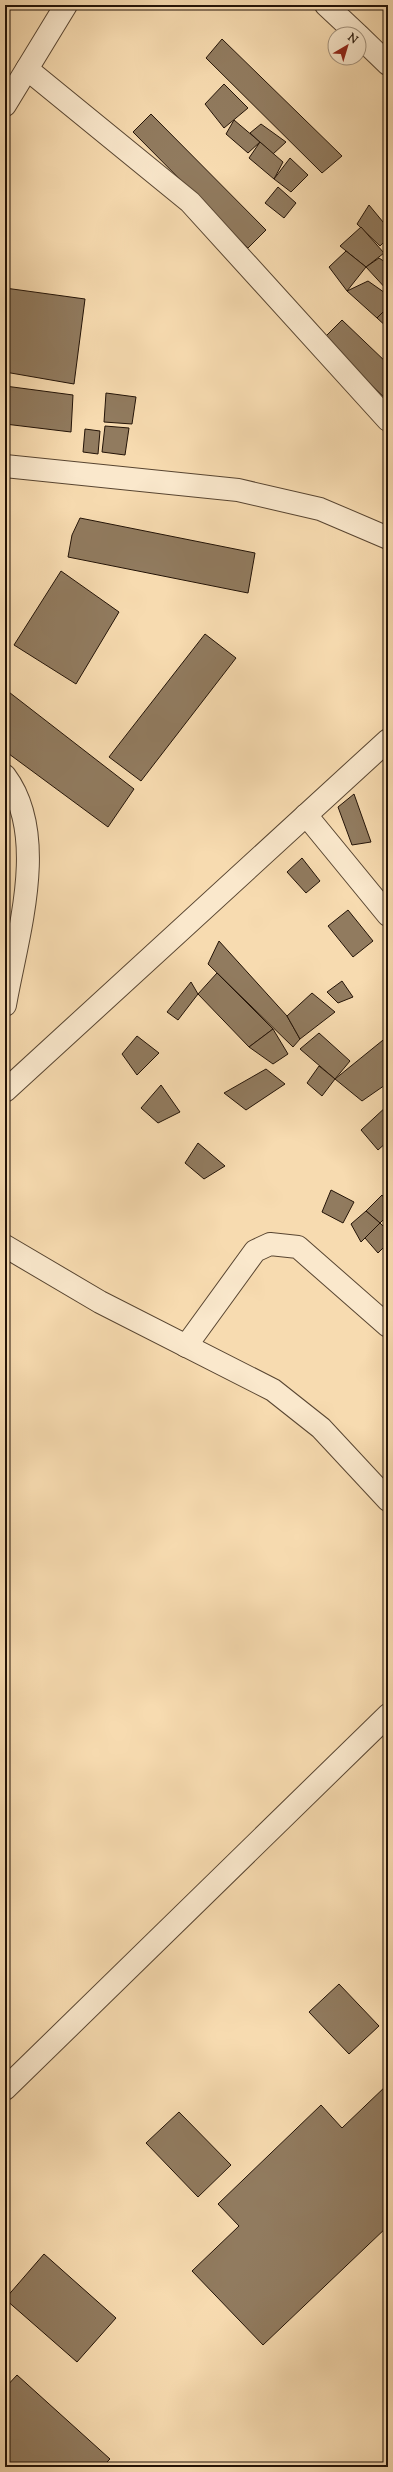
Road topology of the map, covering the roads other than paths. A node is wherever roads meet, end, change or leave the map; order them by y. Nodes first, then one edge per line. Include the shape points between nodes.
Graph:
1 (66, 5) edge
2 (326, 5) edge
3 (348, 26) edge
4 (367, 44) edge
5 (388, 64) edge
6 (27, 69) junction
7 (5, 105) edge
8 (388, 420) edge
9 (5, 466) edge
10 (388, 538) edge
11 (388, 740) edge
12 (5, 776) edge
13 (306, 815) junction
14 (388, 915) edge
15 (5, 1005) edge
16 (5, 1091) edge
17 (5, 1246) edge
18 (388, 1326) edge
19 (186, 1346) junction
20 (388, 1500) edge
21 (388, 1715) edge
22 (5, 2089) edge

1 - 6 street
2 - 3 street
4 - 5 street
6 - 7 street
6 - 8 street via 190,202
9 - 10 street via 238,490 320,509
11 - 13 street
12 - 15 street via 12,785 25,816 30,850 27,883
13 - 14 street
13 - 16 street
17 - 19 street via 100,1302
18 - 19 street via 298,1247 270,1244 255,1251
19 - 20 street via 273,1390 321,1428
21 - 22 street

